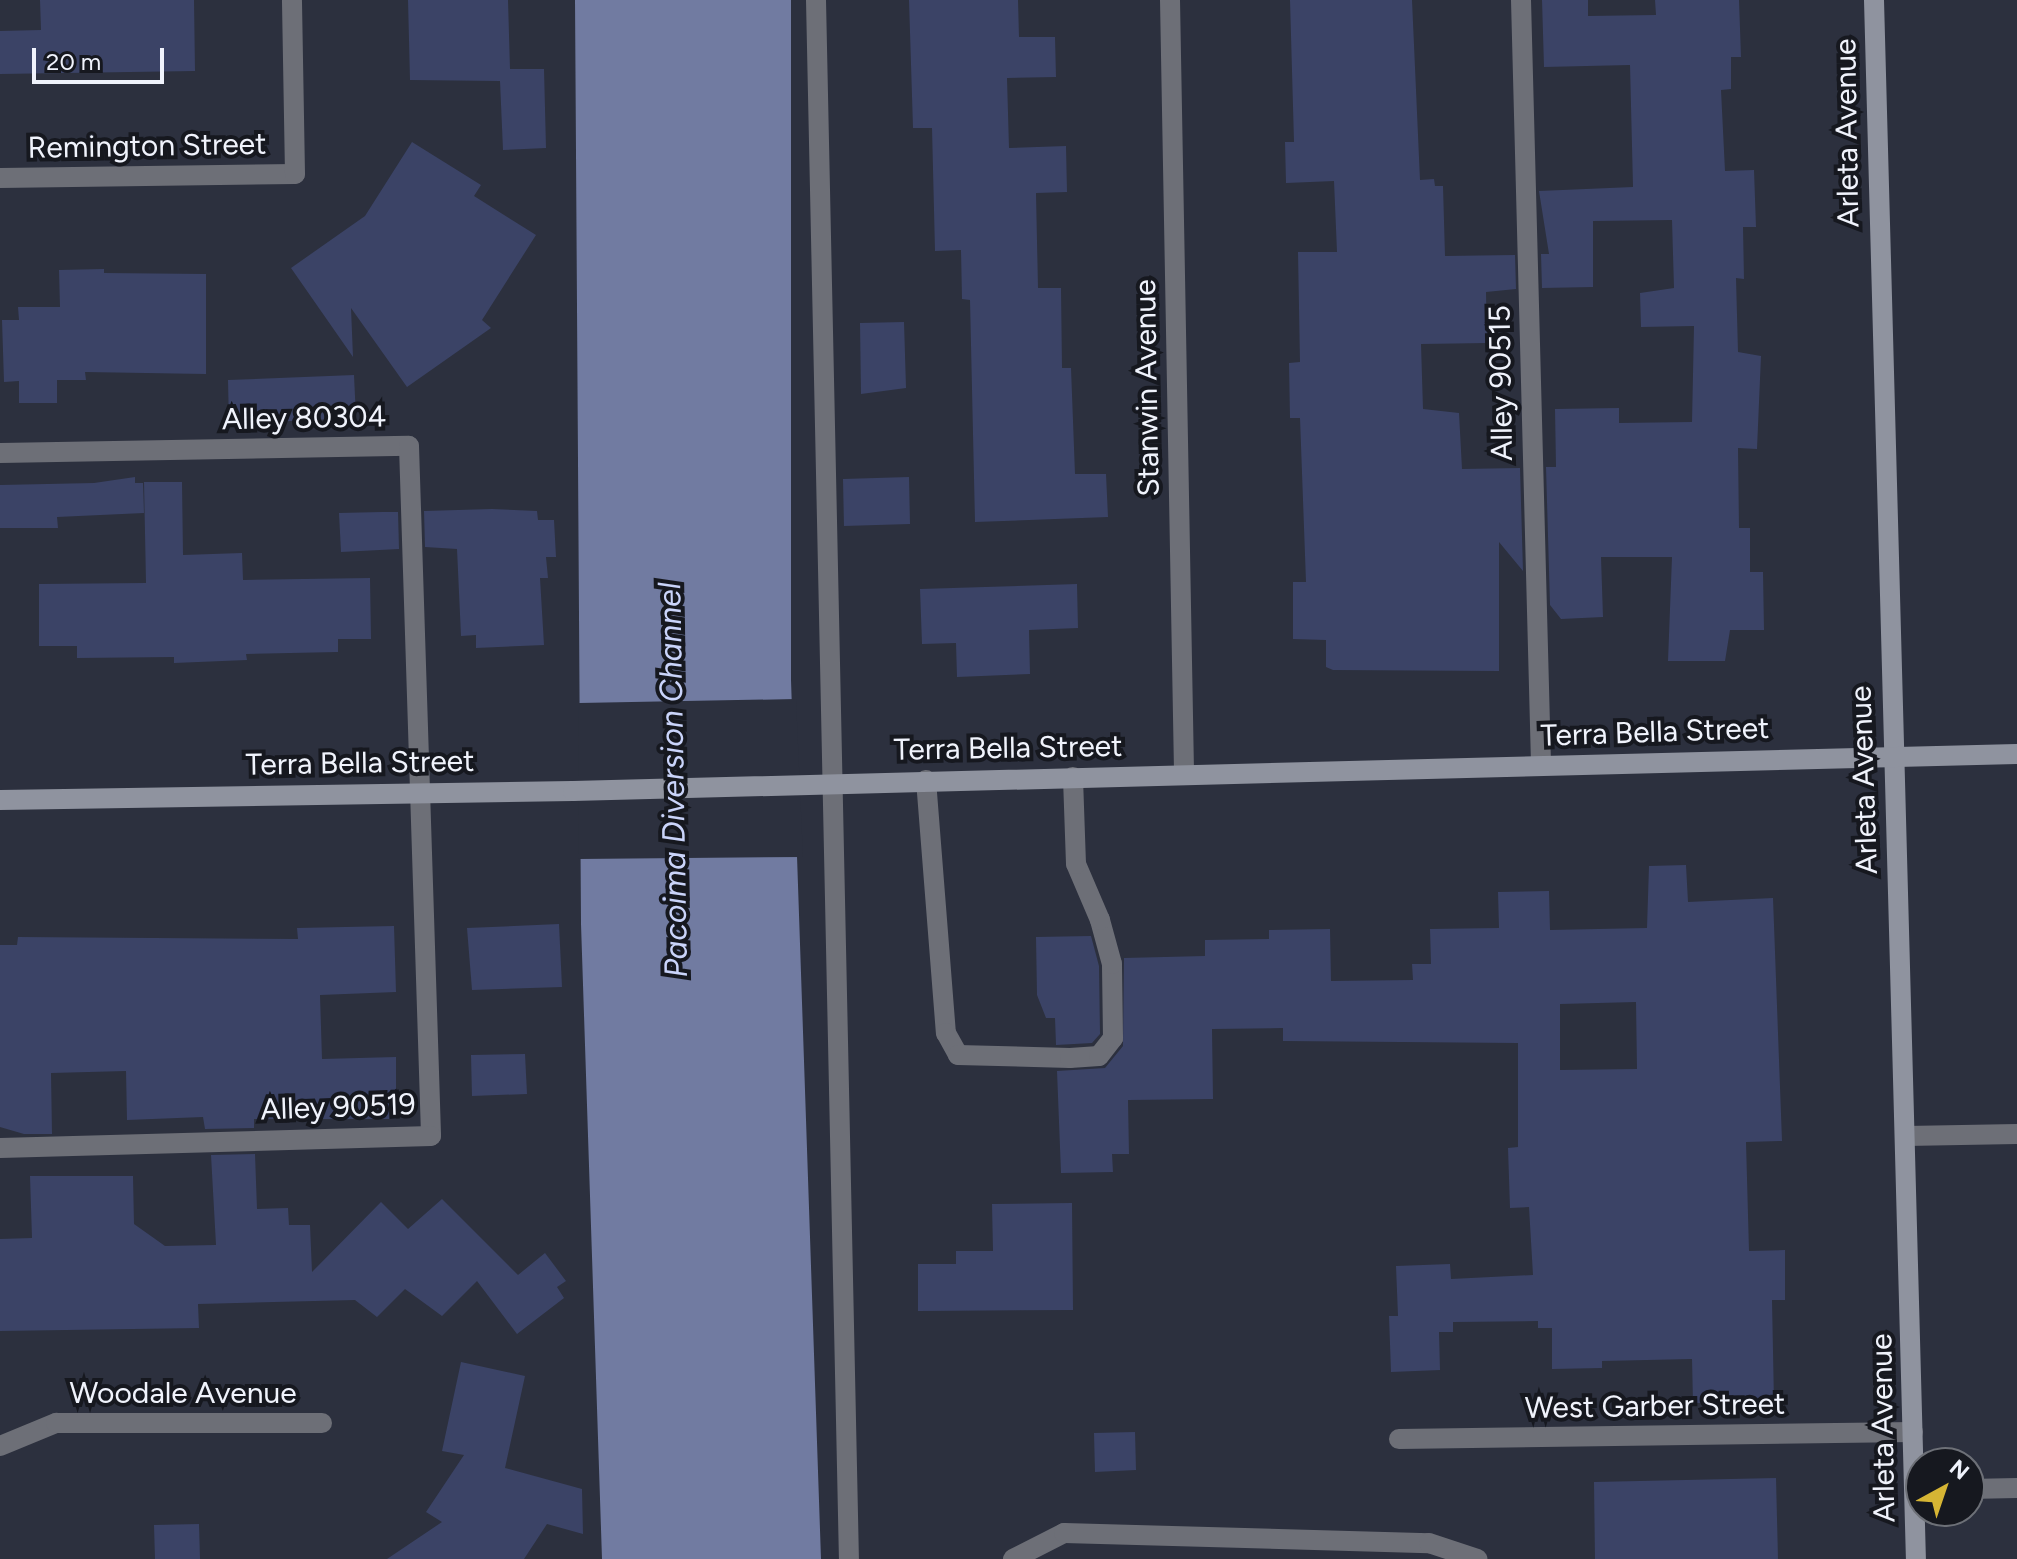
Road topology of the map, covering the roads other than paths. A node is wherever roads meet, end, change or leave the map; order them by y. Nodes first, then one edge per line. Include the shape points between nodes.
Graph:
1 (292, 0) edge
2 (816, 0) edge
3 (1170, 0) edge
4 (1521, 0) edge
5 (1874, 0) edge
6 (0, 178) edge
7 (0, 453) edge
8 (2017, 754) edge
9 (1893, 755) junction
10 (1541, 765) junction
11 (1184, 774) junction
12 (1073, 777) junction
13 (926, 780) junction
14 (833, 782) junction
15 (422, 790) junction
16 (0, 800) edge
17 (2017, 1134) edge
18 (1906, 1136) junction
19 (0, 1148) edge
20 (322, 1423) dead end
21 (1913, 1432) junction
22 (1399, 1439) dead end
23 (0, 1446) edge
24 (1914, 1447) edge
25 (2017, 1488) edge
26 (1985, 1489) edge
27 (1917, 1527) edge
28 (849, 1559) edge
29 (1013, 1559) edge
30 (1477, 1559) edge
31 (1916, 1559) edge

1 - 6 street, Remington Street via 295,174
2 - 14 street
3 - 11 street, Stanwin Avenue
4 - 10 street, Alley 90515
5 - 9 main road, Arleta Avenue
7 - 15 street, Alley 80304 via 409,446
8 - 9 main road, Terra Bella Street
9 - 10 main road, Terra Bella Street
9 - 18 main road, Arleta Avenue
10 - 11 main road, Terra Bella Street
11 - 12 main road, Terra Bella Street
12 - 13 main road, Terra Bella Street
12 - 13 street via 1076,864 1112,964 1113,1038 1099,1056 1070,1058 958,1055 946,1033
13 - 14 main road, Terra Bella Street
14 - 15 main road, Terra Bella Street
14 - 28 street
15 - 16 main road, Terra Bella Street
15 - 19 street, Alley 90519 via 431,1136
17 - 18 street
18 - 21 main road, Arleta Avenue
20 - 23 street, Woodale Avenue via 56,1423
21 - 22 street, West Garber Street
21 - 24 main road, Arleta Avenue
25 - 26 street
27 - 31 main road, Arleta Avenue
29 - 30 street via 1064,1533 1429,1543

